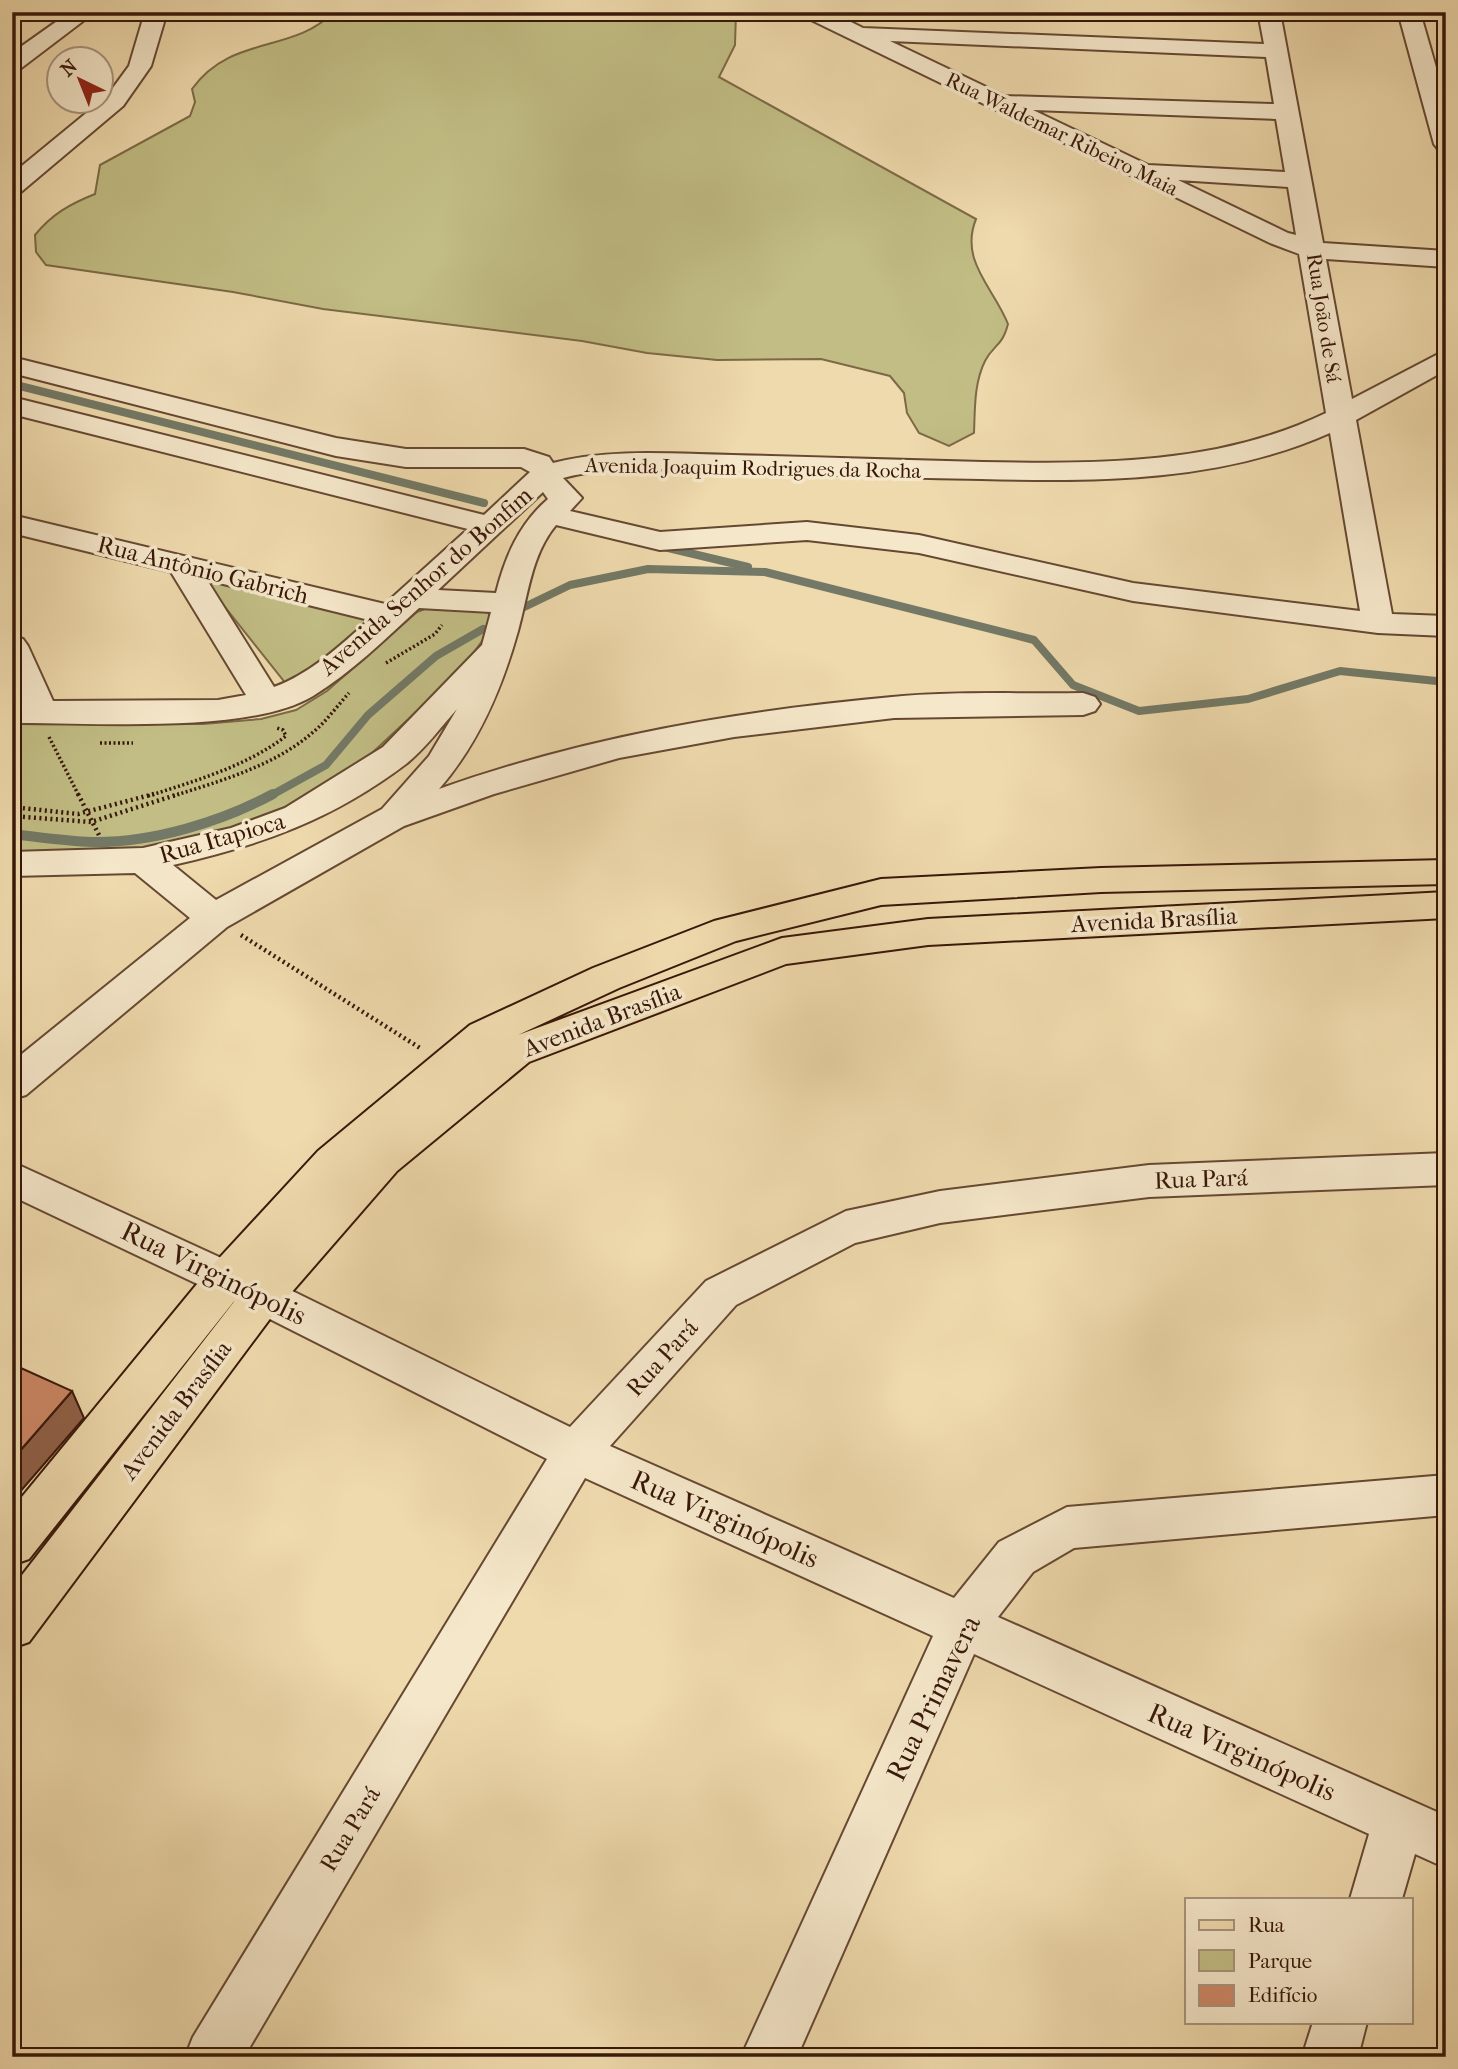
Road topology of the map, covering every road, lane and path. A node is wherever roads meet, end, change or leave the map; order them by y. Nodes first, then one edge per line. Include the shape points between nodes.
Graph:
1 (84, 12) edge
2 (156, 12) edge
3 (813, 12) edge
4 (1269, 12) edge
5 (1409, 12) edge
6 (852, 32) junction
7 (1277, 51) junction
8 (1421, 56) junction
9 (1446, 57) edge
10 (12, 64) edge
11 (996, 102) junction
12 (1288, 112) junction
13 (1442, 116) edge
14 (1446, 144) edge
15 (1135, 170) junction
16 (1301, 180) junction
17 (12, 187) edge
18 (1313, 250) junction
19 (1446, 259) edge
20 (1446, 358) edge
21 (12, 365) edge
22 (12, 405) edge
23 (1340, 418) junction
24 (622, 463) junction
25 (547, 473) junction
26 (556, 508) junction
27 (12, 524) edge
28 (492, 526) junction
29 (183, 565) junction
30 (506, 603) junction
31 (402, 607) junction
32 (1378, 623) junction
33 (1446, 626) edge
34 (12, 646) edge
35 (495, 650) junction
36 (1083, 704) dead end
37 (270, 714) junction
38 (37, 720) edge
39 (89, 742) dead end
40 (145, 742) dead end
41 (12, 807) edge
42 (85, 814) junction
43 (392, 818) junction
44 (100, 838) dead end
45 (143, 860) junction
46 (12, 864) edge
47 (1446, 872) edge
48 (1446, 905) edge
49 (214, 918) junction
50 (448, 1065) junction
51 (12, 1084) edge
52 (1446, 1170) edge
53 (12, 1178) edge
54 (245, 1287) junction
55 (576, 1452) junction
56 (1446, 1495) edge
57 (12, 1544) edge
58 (12, 1626) edge
59 (962, 1626) junction
60 (1398, 1823) junction
61 (1446, 1842) edge
62 (1376, 1898) edge
63 (1339, 2024) edge
64 (213, 2057) edge
65 (769, 2057) edge
66 (1330, 2057) edge

1 - 10 street
2 - 17 street via 140,66 116,101
3 - 6 street, Rua Waldemar Ribeiro Maia
4 - 7 street, Rua João de Sá
5 - 8 street
6 - 7 street
6 - 11 street, Rua Waldemar Ribeiro Maia
7 - 12 street, Rua João de Sá
8 - 9 street
8 - 13 street
11 - 12 street
11 - 15 street, Rua Waldemar Ribeiro Maia
12 - 16 street, Rua João de Sá
13 - 14 street
15 - 16 street
15 - 18 street, Rua Waldemar Ribeiro Maia
16 - 18 street, Rua João de Sá
18 - 19 street, Rua Waldemar Ribeiro Maia
18 - 23 street, Rua João de Sá
20 - 23 street, Avenida Joaquim Rodrigues da Rocha
21 - 25 street via 336,447 406,458 524,458 539,463
22 - 28 street
23 - 24 street, Avenida Joaquim Rodrigues da Rocha via 1283,442 1210,459 1114,470
23 - 32 street, Rua João de Sá
24 - 25 street, Avenida Joaquim Rodrigues da Rocha via 582,464
24 - 26 street
25 - 26 street
25 - 28 street, Avenida Senhor do Bonfim
26 - 30 street via 521,554
26 - 32 street via 660,541 807,531 919,544 1133,592
27 - 29 street, Rua Antônio Gabrich
28 - 31 street, Avenida Senhor do Bonfim
29 - 31 street, Rua Antônio Gabrich
29 - 37 street
30 - 31 street, Rua Antônio Gabrich
30 - 35 street
31 - 37 street, Avenida Senhor do Bonfim via 348,656
32 - 33 street
34 - 38 street
35 - 43 street via 473,712 433,777
35 - 45 street, Rua Itapioca via 395,755 297,816 239,838
36 - 43 street via 894,706 734,726 617,747
37 - 38 street, Avenida Senhor do Bonfim via 218,711
37 - 42 path via 286,736 278,746 234,766
38 - 42 path
39 - 40 path
41 - 42 path
42 - 44 path
43 - 49 street
45 - 46 street, Rua Itapioca
45 - 49 street
47 - 50 main road, Avenida Brasília via 1101,880 881,892 727,930 606,978 484,1035
48 - 54 main road, Avenida Brasília via 928,932 782,951 515,1052 383,1160
49 - 50 path
49 - 51 street
50 - 54 main road, Avenida Brasília via 332,1163
52 - 55 street, Rua Pará via 1149,1181 940,1207 846,1228 721,1293
53 - 54 street, Rua Virginópolis
54 - 55 street, Rua Virginópolis
54 - 57 main road, Avenida Brasília
54 - 58 main road, Avenida Brasília
55 - 59 street, Rua Virginópolis
55 - 64 street, Rua Pará
56 - 59 street, Rua Primavera via 1066,1528 1016,1557
59 - 60 street, Rua Virginópolis
59 - 65 street, Rua Primavera
60 - 61 street, Rua Virginópolis
60 - 62 street
63 - 66 street

